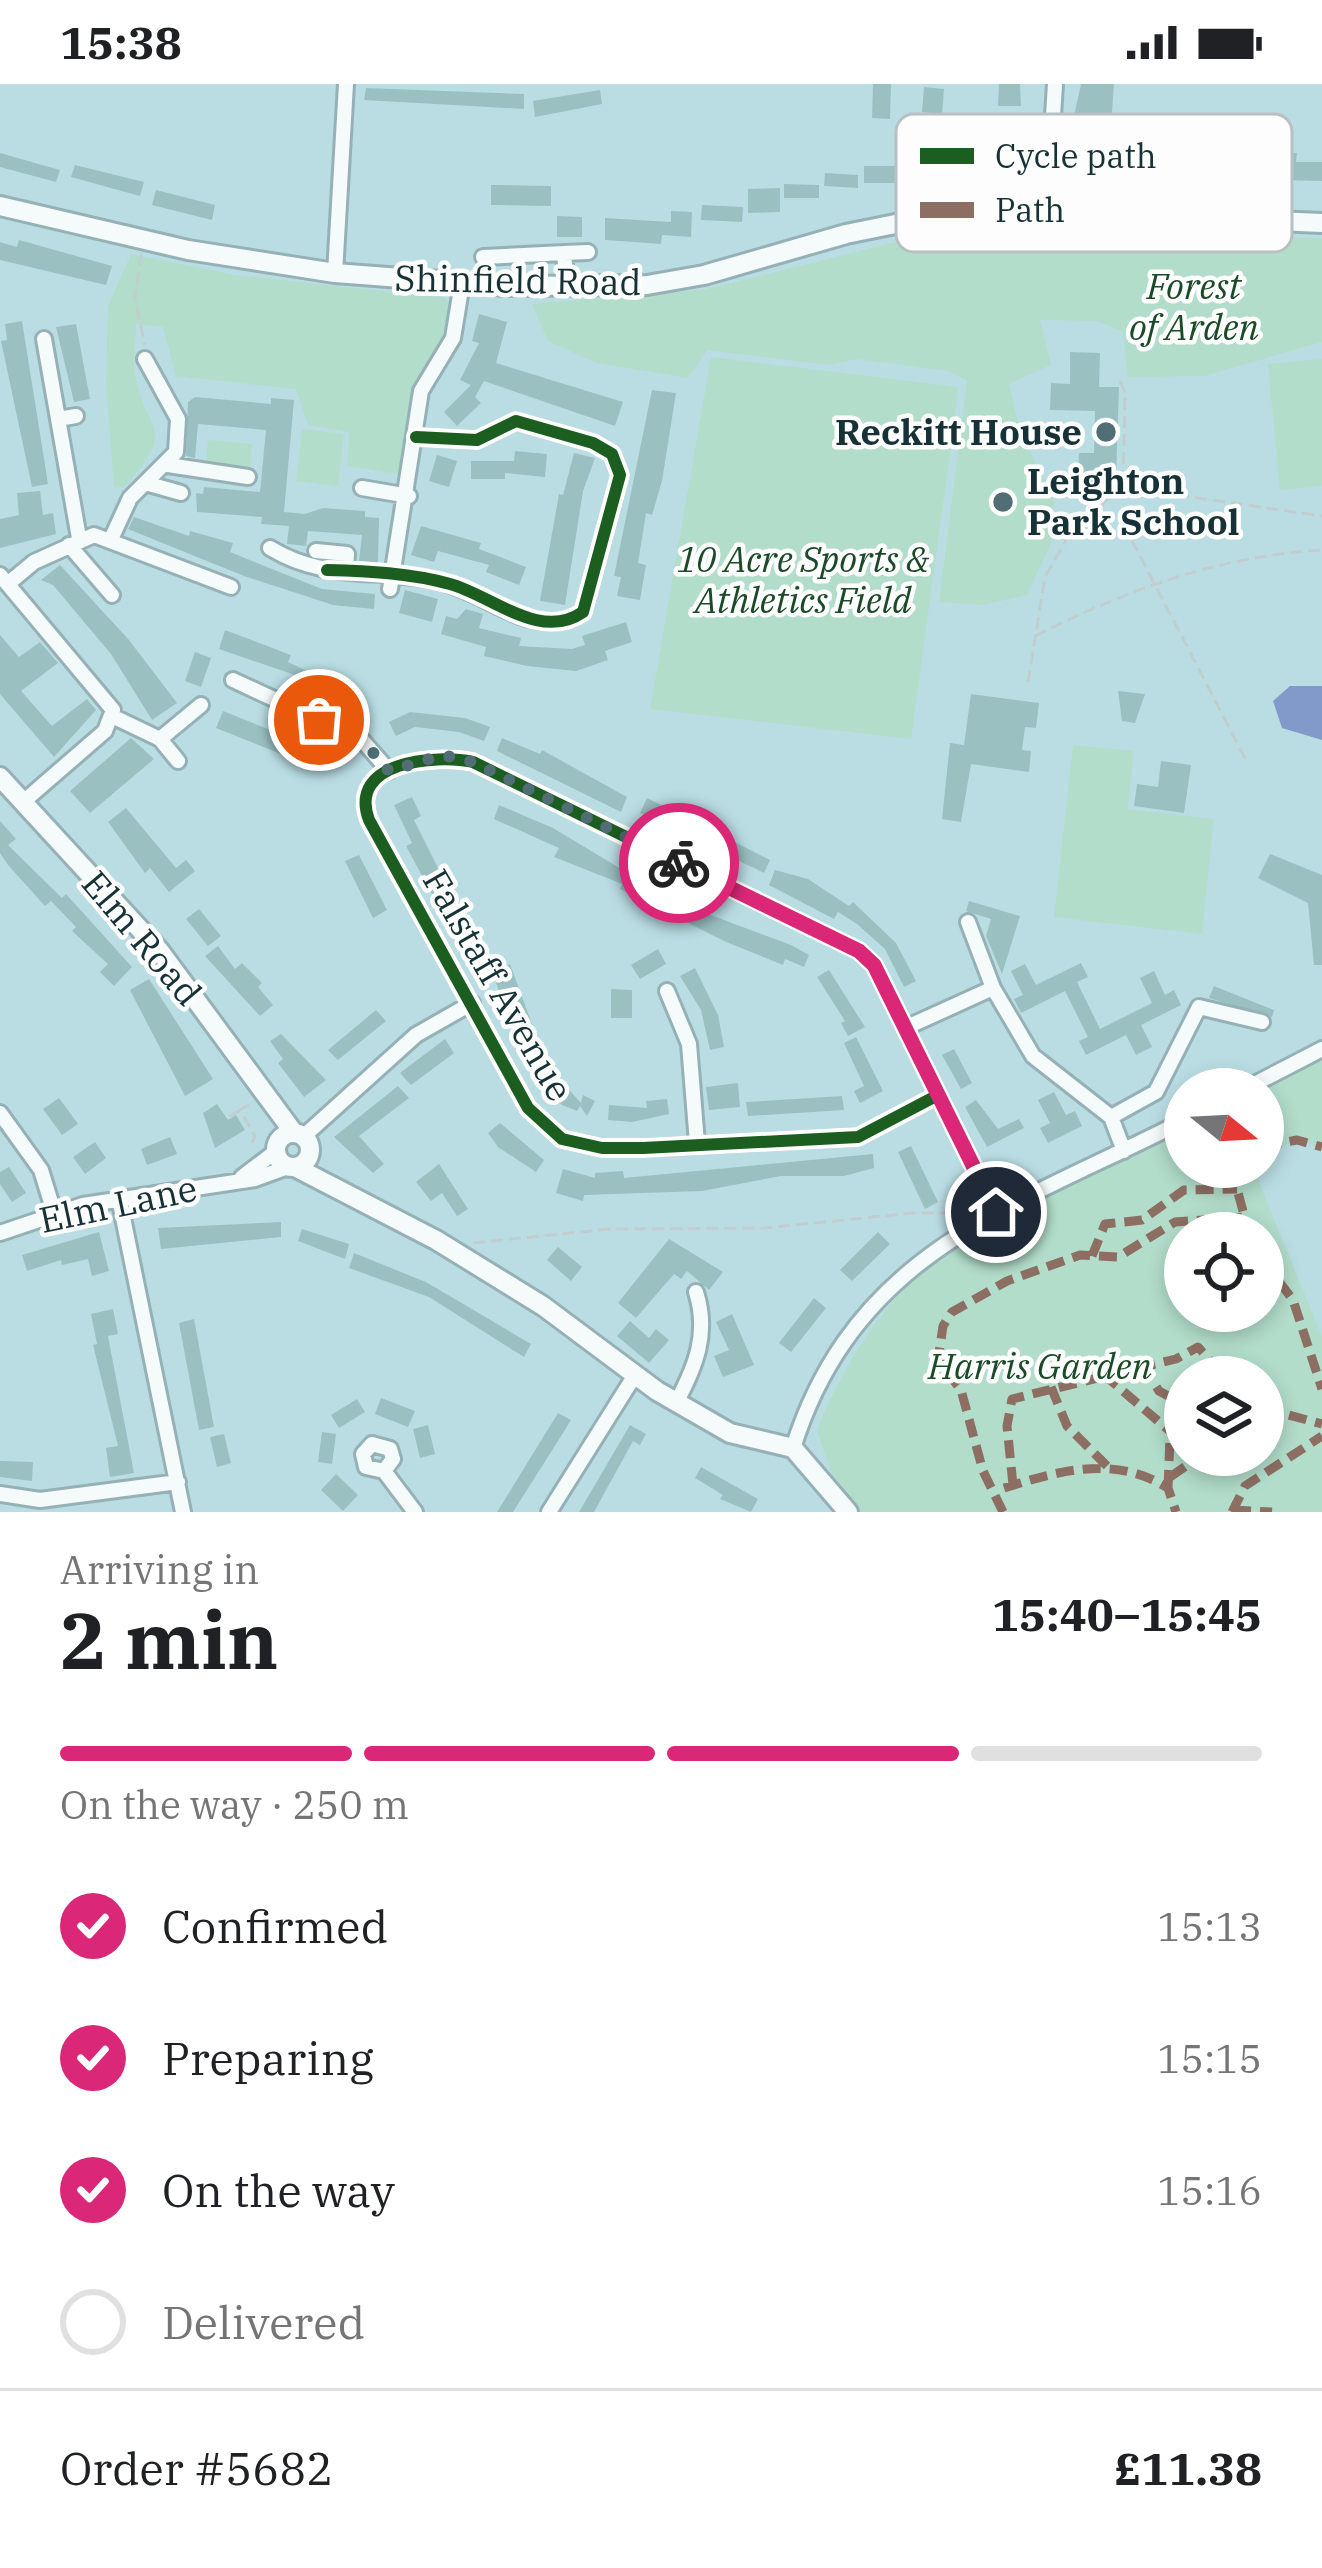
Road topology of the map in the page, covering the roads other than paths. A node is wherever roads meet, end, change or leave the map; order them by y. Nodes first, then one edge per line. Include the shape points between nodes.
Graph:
1 (346, 84) edge
2 (1055, 84) edge
3 (1053, 114) edge
4 (0, 206) edge
5 (1292, 222) edge
6 (896, 223) edge
7 (1322, 223) edge
8 (588, 252) dead end
9 (564, 253) junction
10 (483, 257) dead end
11 (335, 274) junction
12 (462, 283) junction
13 (567, 287) junction
14 (44, 339) dead end
15 (145, 359) road end
16 (76, 416) dead end
17 (58, 419) junction
18 (416, 437) junction
19 (168, 465) junction
20 (248, 477) dead end
21 (149, 484) junction
22 (362, 488) dead end
23 (181, 493) dead end
24 (409, 496) junction
25 (112, 537) junction
26 (74, 542) junction
27 (270, 548) dead end
28 (316, 551) dead end
29 (347, 562) junction
30 (5, 578) edge
31 (391, 582) junction
32 (231, 586) dead end
33 (112, 595) dead end
34 (232, 680) dead end
35 (201, 705) dead end
36 (114, 717) junction
37 (160, 739) junction
38 (178, 761) dead end
39 (389, 771) junction
40 (0, 777) edge
41 (23, 802) junction
42 (968, 922) dead end
43 (993, 988) junction
44 (666, 1001) dead end
45 (472, 1003) junction
46 (1262, 1022) dead end
47 (905, 1028) junction
48 (1322, 1049) edge
49 (1284, 1069) edge
50 (938, 1095) junction
51 (0, 1113) edge
52 (1111, 1117) junction
53 (1164, 1131) edge
54 (697, 1143) junction
55 (292, 1150) junction
56 (1124, 1151) junction
57 (118, 1198) junction
58 (54, 1211) junction
59 (996, 1212) junction
60 (0, 1233) edge
61 (696, 1292) dead end
62 (635, 1375) junction
63 (676, 1402) junction
64 (793, 1448) junction
65 (384, 1471) dead end
66 (178, 1482) junction
67 (0, 1494) edge
68 (183, 1512) edge
69 (415, 1512) edge
70 (549, 1512) edge
71 (848, 1512) edge

1 - 11 street
2 - 3 street
4 - 11 main road, Shinfield Road
5 - 7 main road, Shinfield Road
6 - 13 main road, Shinfield Road via 704,275
8 - 9 street
9 - 10 street
9 - 13 street
11 - 12 main road, Shinfield Road
12 - 13 main road, Shinfield Road
12 - 18 street via 453,338 421,391
14 - 17 street
15 - 19 street via 178,419
16 - 17 street
17 - 26 street
18 - 24 street
18 - 31 street via 477,440 516,421 535,424 605,448 620,475 590,597 572,620 538,620 455,585
19 - 20 street
19 - 21 street
21 - 23 street
21 - 25 street via 130,498
22 - 24 street
24 - 31 street
25 - 26 street
25 - 32 street
26 - 30 street
26 - 33 street
27 - 29 street via 308,569
28 - 29 street
29 - 31 street
30 - 36 street
34 - 39 street via 362,740
35 - 37 street
36 - 37 street
36 - 41 street
37 - 38 street
39 - 45 street, Falstaff Avenue via 367,790 369,820
39 - 47 street via 443,755 473,762 859,951
40 - 41 main road, Elm Road
41 - 55 main road, Elm Road via 182,979
42 - 43 street
43 - 47 street
43 - 52 street via 1033,1056
44 - 54 street via 689,1044
45 - 54 street, Falstaff Avenue via 528,1108 562,1139 602,1148
45 - 55 street via 416,1035
46 - 52 street via 1199,1007 1156,1092
47 - 50 street
48 - 49 street
50 - 54 street, Falstaff Avenue via 858,1137
50 - 59 street
51 - 58 street via 41,1170
52 - 56 street
53 - 56 street
55 - 57 street, Elm Lane via 238,1180
55 - 62 main road, Elm Road via 335,1186 544,1306
56 - 59 street
57 - 58 street, Elm Lane
57 - 66 street
58 - 60 street, Elm Lane
59 - 64 street via 943,1241 865,1316 825,1373
61 - 63 street via 705,1318
62 - 63 main road, Elm Road
62 - 70 street
63 - 64 main road, Elm Road via 730,1433
64 - 71 main road
65 - 69 street
66 - 67 street via 40,1500
66 - 68 street

